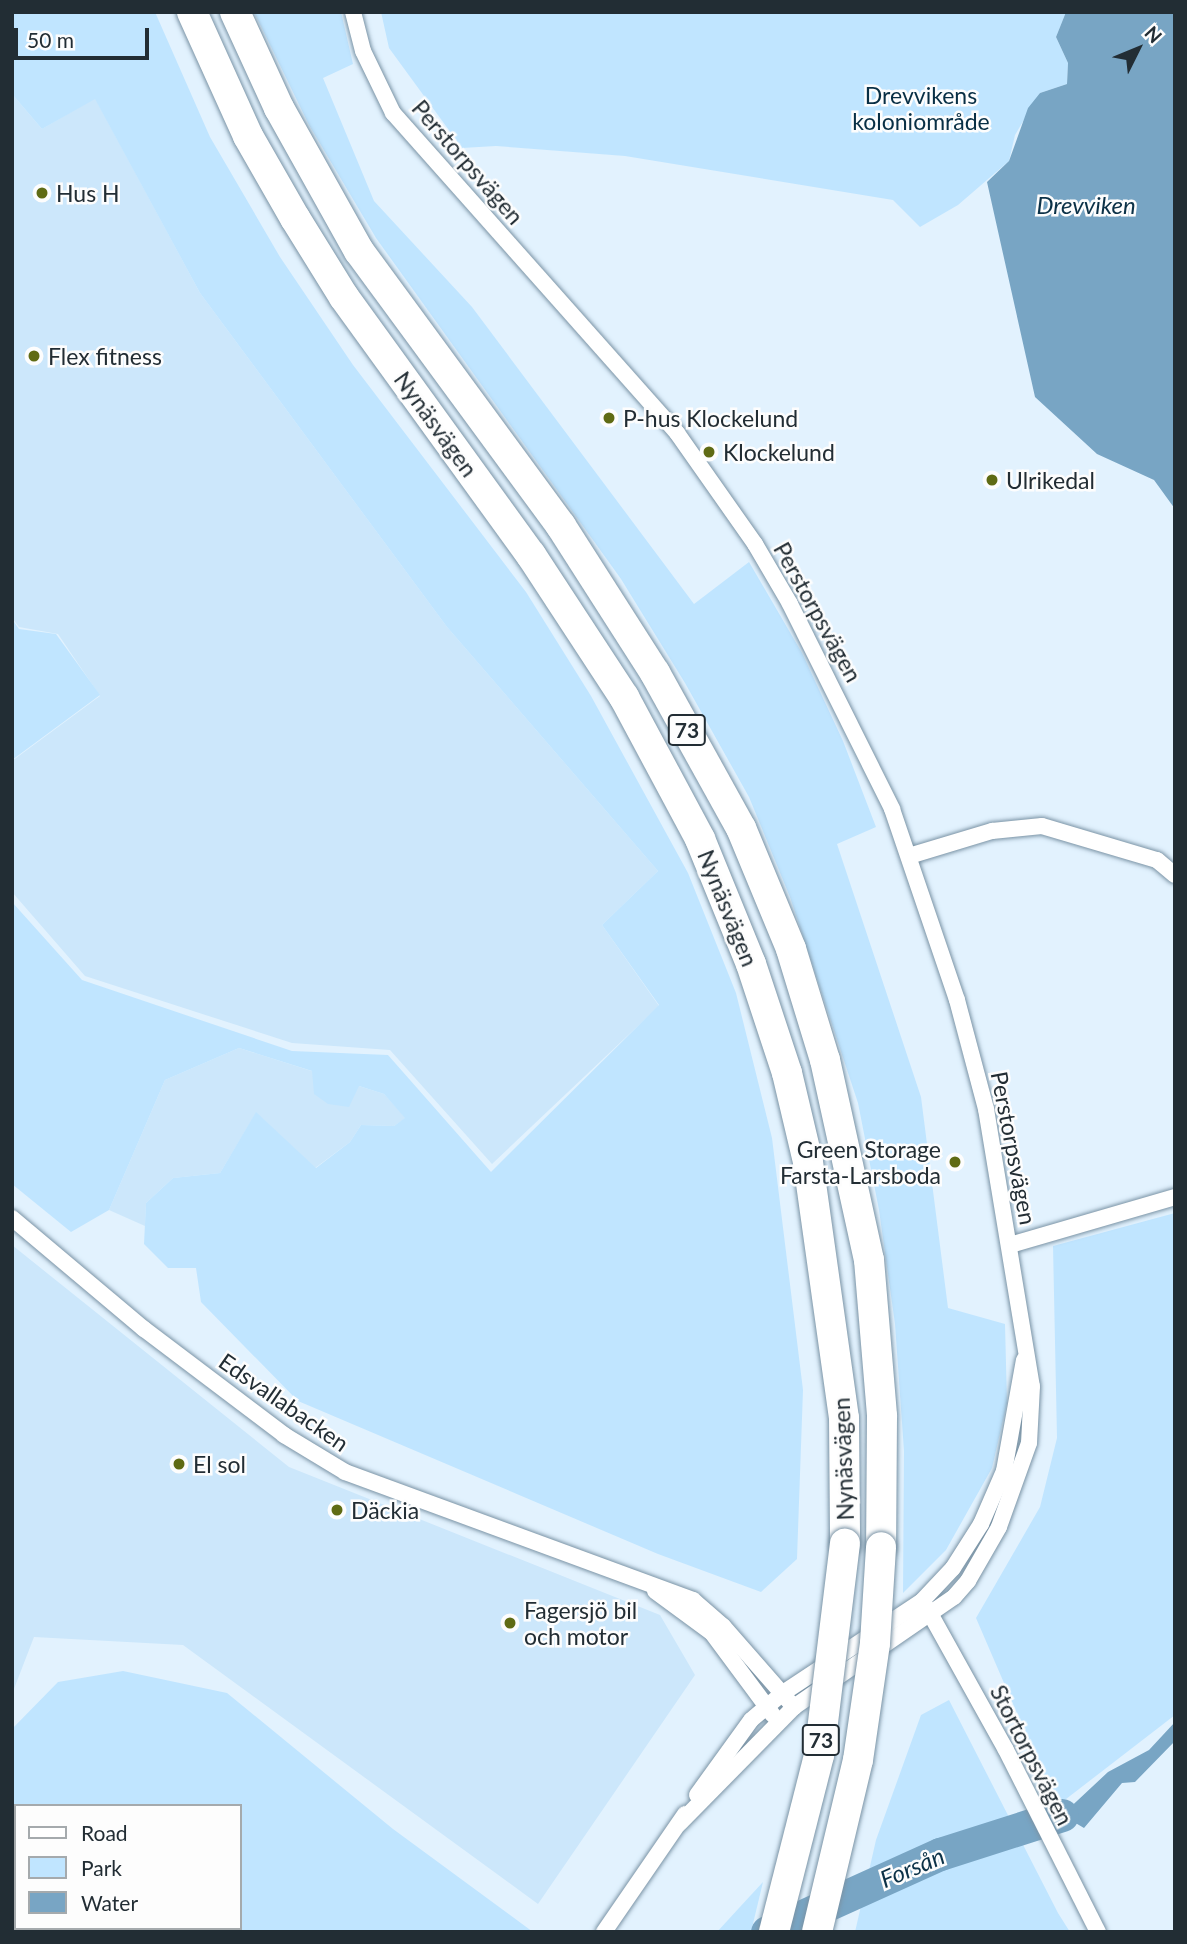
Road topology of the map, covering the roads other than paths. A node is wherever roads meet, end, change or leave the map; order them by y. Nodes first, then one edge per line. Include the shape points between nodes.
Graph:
1 (192, 12) edge
2 (234, 12) edge
3 (354, 12) edge
4 (909, 856) junction
5 (1175, 875) edge
6 (1175, 1197) edge
7 (12, 1218) edge
8 (1010, 1245) junction
9 (1027, 1344) junction
10 (647, 1585) junction
11 (922, 1601) junction
12 (933, 1616) junction
13 (783, 1693) junction
14 (766, 1707) junction
15 (794, 1707) junction
16 (778, 1721) junction
17 (680, 1823) junction
18 (604, 1932) edge
19 (774, 1932) edge
20 (817, 1932) edge
21 (1098, 1932) edge

1 - 19 highway, Nynäsvägen / 73, bridge via 248,136 344,297 624,697 700,839 787,1073 807,1162 844,1418 845,1544 819,1755
2 - 20 highway, Nynäsvägen / 73, bridge via 279,108 359,251 561,526 655,673 741,828 791,948 825,1060 869,1260 882,1416 875,1643 858,1760
3 - 4 street, Perstorpsvägen via 363,51 393,113 677,433 755,544 855,729
4 - 5 street via 992,831 1042,826 1157,860
4 - 8 street, Perstorpsvägen via 957,1000 986,1109
6 - 8 street
7 - 10 street, Edsvallabacken via 171,1350 284,1435 345,1472
8 - 9 street, Perstorpsvägen
9 - 11 street, Perstorpsvägen via 1004,1471 981,1524
9 - 12 street, Perstorpsvägen via 1032,1386 1029,1443 1017,1482 968,1581
10 - 13 street, Edsvallabacken via 673,1591 705,1609
10 - 14 street, Edsvallabacken via 712,1633
11 - 12 street, Stortorpsvägen
11 - 13 street, Perstorpsvägen
12 - 15 street, Perstorpsvägen
12 - 21 street, Stortorpsvägen
13 - 14 street, Perstorpsvägen
13 - 15 street, Edsvallabacken
14 - 16 street, Edsvallabacken
14 - 17 street, Perstorpsvägen via 711,1771
15 - 16 street, Perstorpsvägen
16 - 17 street, Perstorpsvägen
17 - 18 street, Perstorpsvägen

